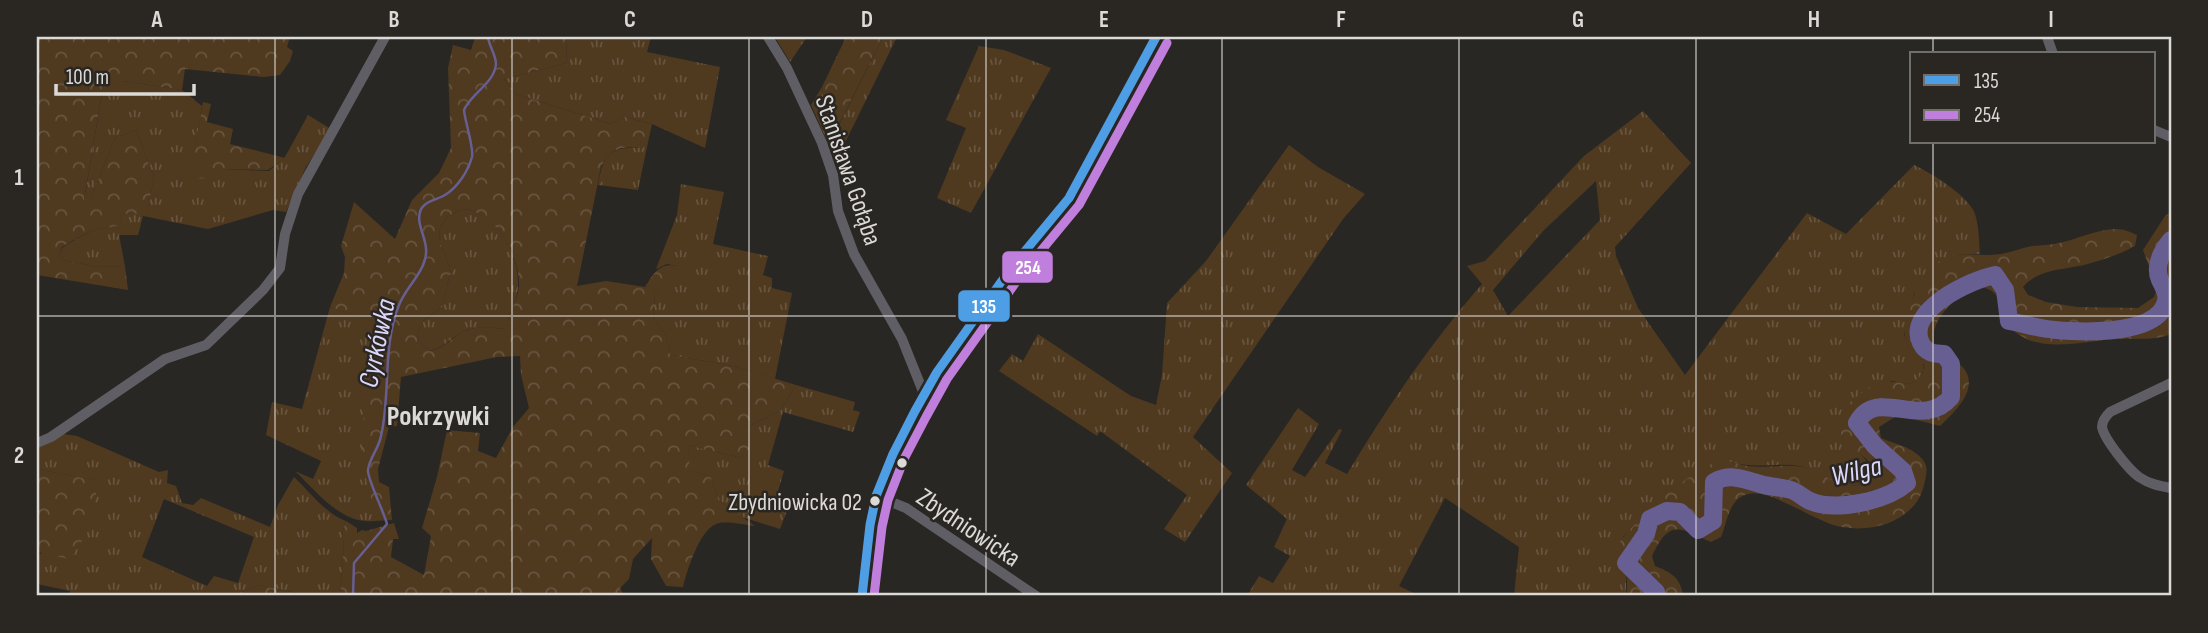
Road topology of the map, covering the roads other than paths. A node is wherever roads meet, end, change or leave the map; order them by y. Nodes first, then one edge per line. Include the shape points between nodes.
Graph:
1 (385, 37) edge
2 (768, 37) edge
3 (1156, 37) edge
4 (2171, 383) edge
5 (924, 394) junction
6 (37, 443) edge
7 (2171, 488) edge
8 (876, 496) junction
9 (862, 596) edge
10 (1036, 596) edge

1 - 6 street via 298,194 280,268 263,290 206,345 165,359
2 - 5 street, Stanisława Gołąba via 822,143 854,254 902,339
3 - 5 street via 1069,198 1011,268
4 - 7 street via 2110,412 2102,427 2140,478
5 - 8 street
8 - 9 street
8 - 10 street, Zbydniowicka via 922,518

